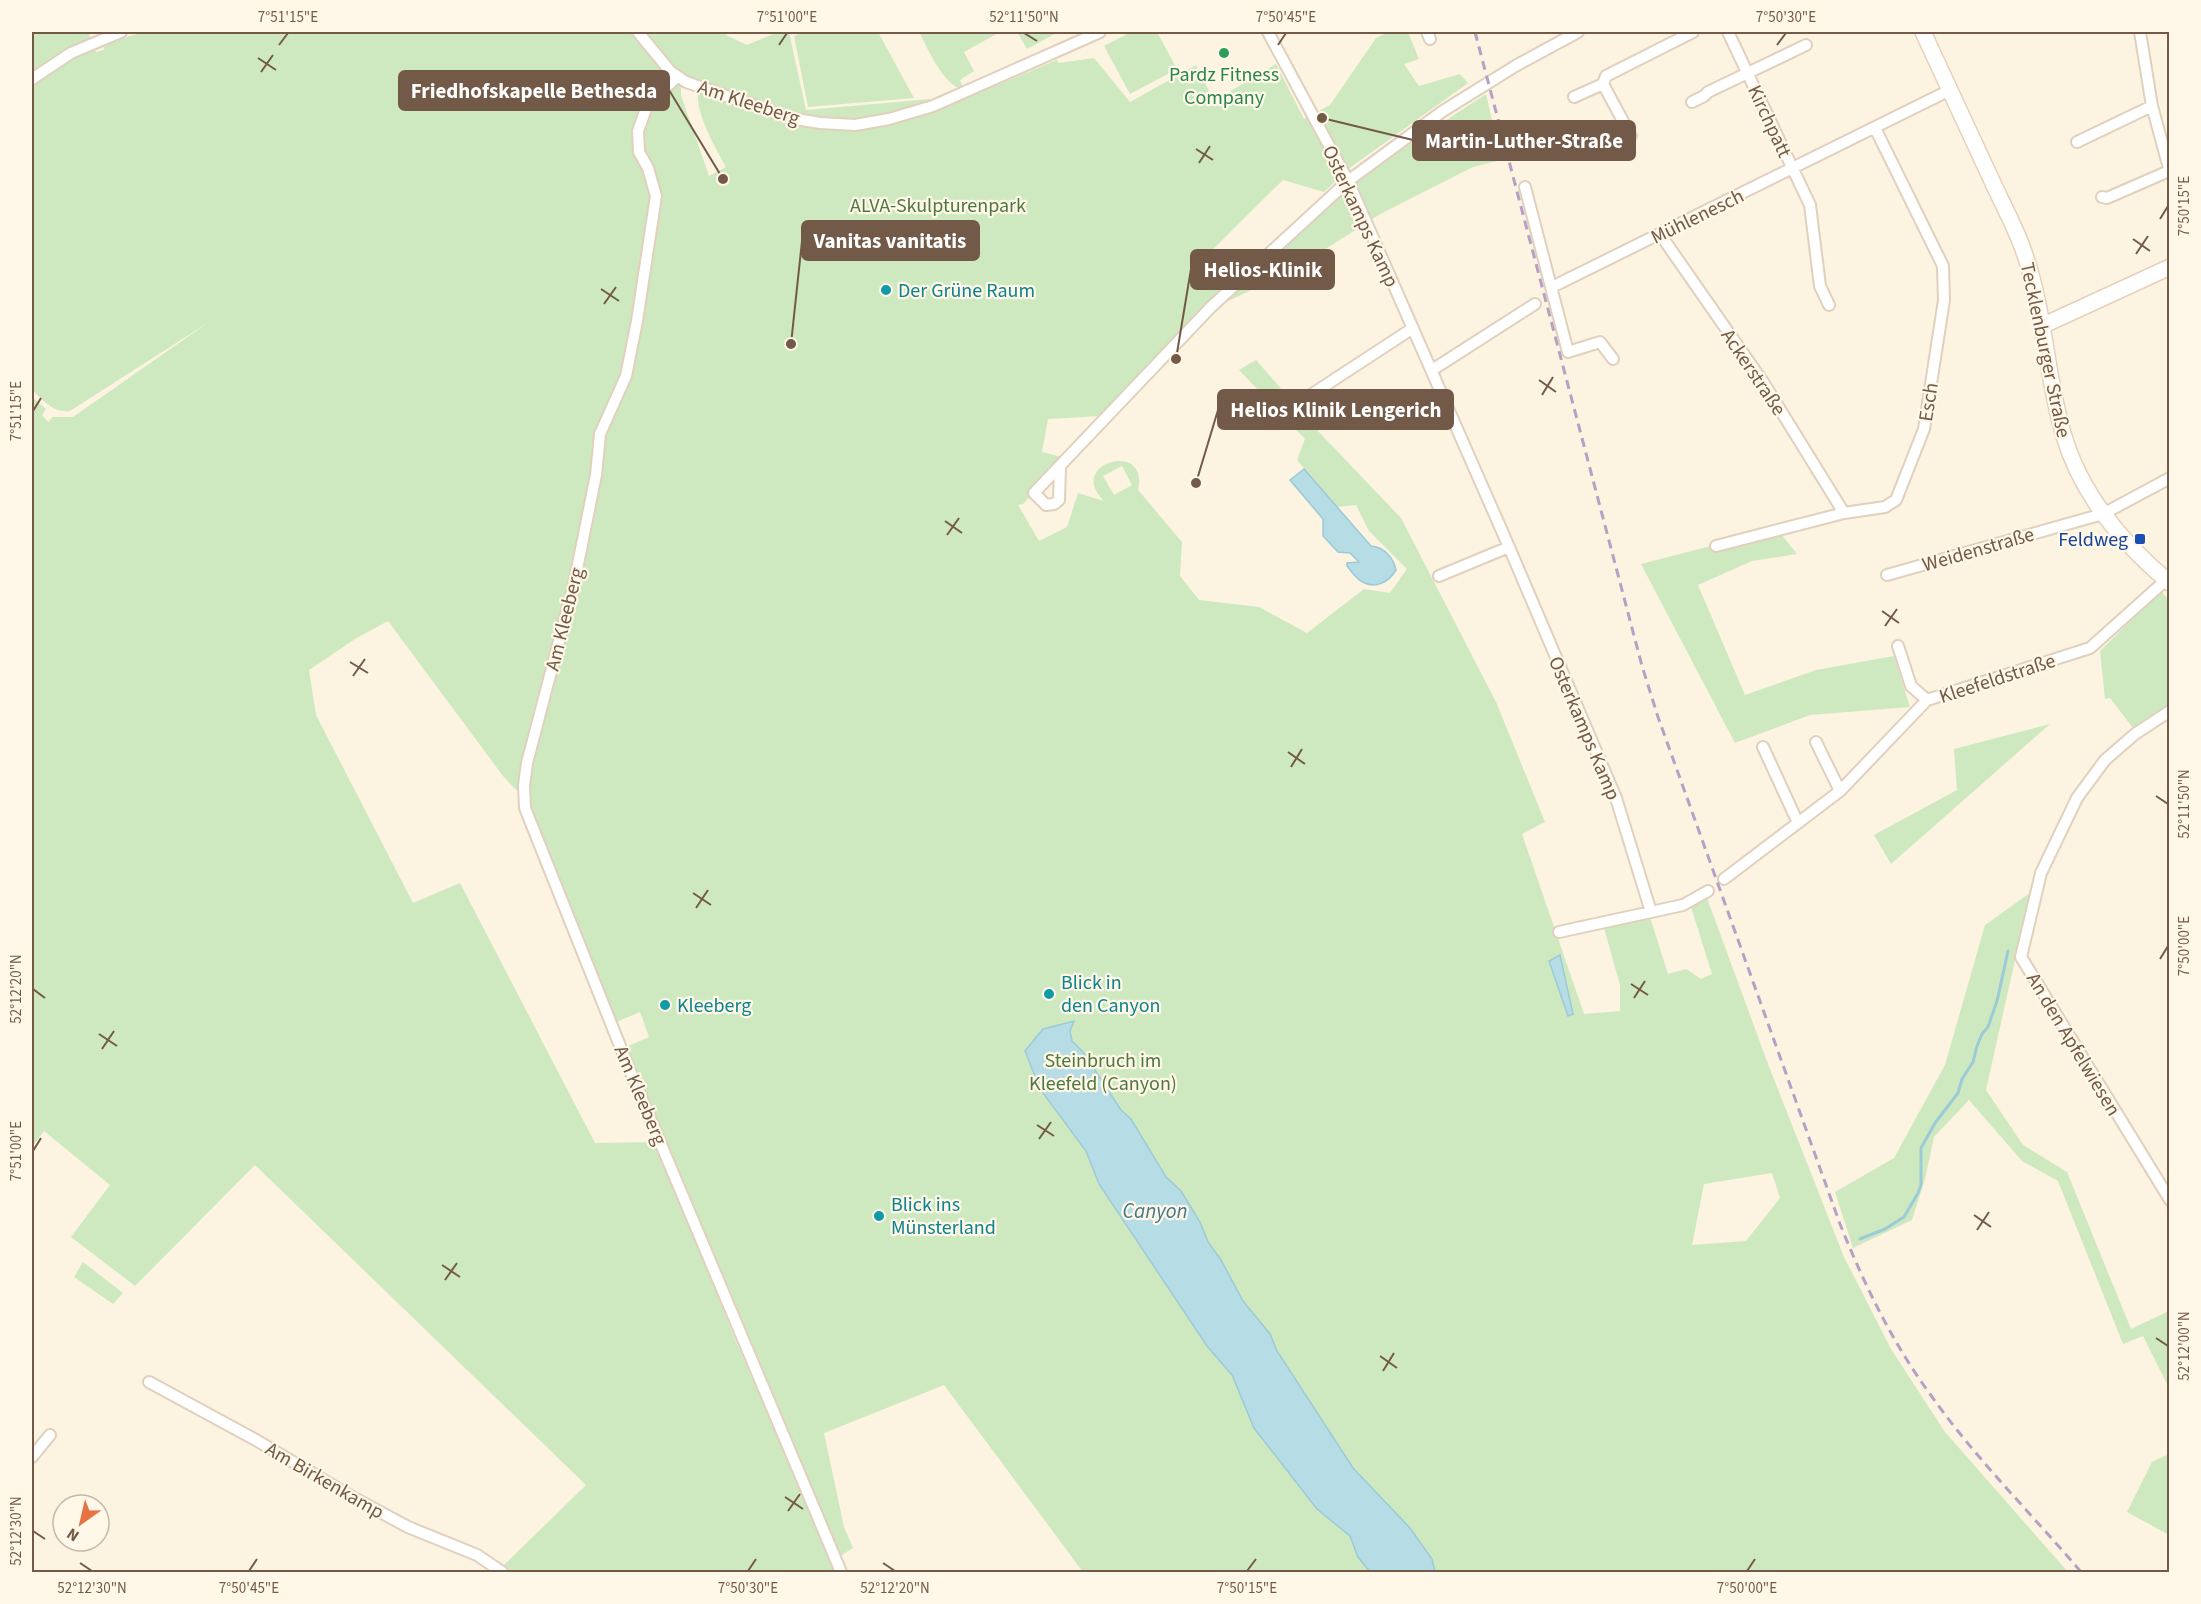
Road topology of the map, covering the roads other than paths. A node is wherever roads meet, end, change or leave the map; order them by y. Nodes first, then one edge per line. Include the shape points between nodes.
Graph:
1 (121, 32) edge
2 (638, 32) edge
3 (1100, 32) edge
4 (1268, 32) edge
5 (1578, 32) edge
6 (1693, 32) edge
7 (1728, 32) edge
8 (1923, 32) edge
9 (2140, 32) edge
10 (1806, 45) dead end
11 (1748, 72) junction
12 (677, 77) junction
13 (32, 80) edge
14 (1603, 84) junction
15 (1950, 90) junction
16 (1574, 97) dead end
17 (1692, 102) dead end
18 (2152, 106) junction
19 (1875, 128) junction
20 (2077, 142) dead end
21 (1615, 146) dead end
22 (1792, 169) junction
23 (2169, 172) edge
24 (1348, 181) junction
25 (1525, 188) dead end
26 (2102, 197) dead end
27 (1660, 234) junction
28 (2169, 267) edge
29 (1552, 287) junction
30 (1535, 304) dead end
31 (1829, 305) dead end
32 (2044, 325) junction
33 (1413, 328) junction
34 (1613, 359) dead end
35 (1432, 370) junction
36 (1300, 402) dead end
37 (1060, 467) dead end
38 (2169, 478) edge
39 (1844, 513) junction
40 (2103, 514) junction
41 (1716, 546) dead end
42 (1509, 547) junction
43 (1887, 574) dead end
44 (1439, 576) dead end
45 (2168, 581) edge
46 (1898, 646) dead end
47 (1927, 700) junction
48 (2169, 711) edge
49 (1816, 742) dead end
50 (1763, 747) dead end
51 (1840, 791) junction
52 (1798, 823) junction
53 (1724, 879) dead end
54 (1708, 891) dead end
55 (1651, 912) junction
56 (1559, 932) dead end
57 (2169, 1200) edge
58 (149, 1382) dead end
59 (50, 1436) dead end
60 (32, 1457) edge
61 (502, 1572) edge
62 (841, 1572) edge

1 - 13 street via 71,53
2 - 12 street
3 - 12 street, Am Kleeberg via 933,106 855,125 790,118
4 - 24 street, Osterkamps Kamp
5 - 24 street via 1443,111
6 - 14 street via 1606,76
7 - 11 street, Kirchpatt
8 - 15 street, Tecklenburger Straße
9 - 18 street
10 - 11 street
11 - 17 street, Kirchpatt
11 - 22 street, Kirchpatt
12 - 62 street, Am Kleeberg via 647,106 638,131 639,152 656,196 638,321 626,376 600,434 596,475 574,584 527,763 524,804 627,1062
14 - 16 street
14 - 21 street via 1630,136
15 - 19 street, Mühlenesch
15 - 32 street, Tecklenburger Straße via 2025,255
18 - 20 street
18 - 23 street
19 - 22 street, Mühlenesch
19 - 39 street, Esch via 1943,266 1944,300 1924,429 1896,500 1885,507
22 - 27 street, Mühlenesch
22 - 31 street, Kirchpatt via 1810,205 1820,286
23 - 26 street via 2108,198
24 - 33 street, Osterkamps Kamp
24 - 37 street via 1210,307
25 - 29 street
27 - 29 street, Mühlenesch
27 - 39 street, Ackerstraße via 1763,382
28 - 32 street
29 - 34 street via 1568,352 1600,342
30 - 35 street
32 - 40 street, Tecklenburger Straße via 2063,433 2077,470
33 - 35 street, Osterkamps Kamp
33 - 36 street
35 - 42 street, Osterkamps Kamp
38 - 40 street, Weidenstraße
39 - 41 street, Esch
40 - 43 street, Weidenstraße
40 - 45 street, Tecklenburger Straße
42 - 44 street
42 - 55 street, Osterkamps Kamp via 1616,798
45 - 47 street, Kleefeldstraße via 2090,648
46 - 47 street via 1911,686
47 - 51 street, Kleefeldstraße
48 - 57 street, An den Apfelwiesen via 2105,760 2077,798 2041,873 2021,957
49 - 51 street
50 - 52 street
51 - 52 street, Kleefeldstraße
52 - 53 street, Kleefeldstraße
54 - 55 street via 1683,905
55 - 56 street
58 - 61 street, Am Birkenkamp via 354,1498 408,1527 477,1554
59 - 60 street

